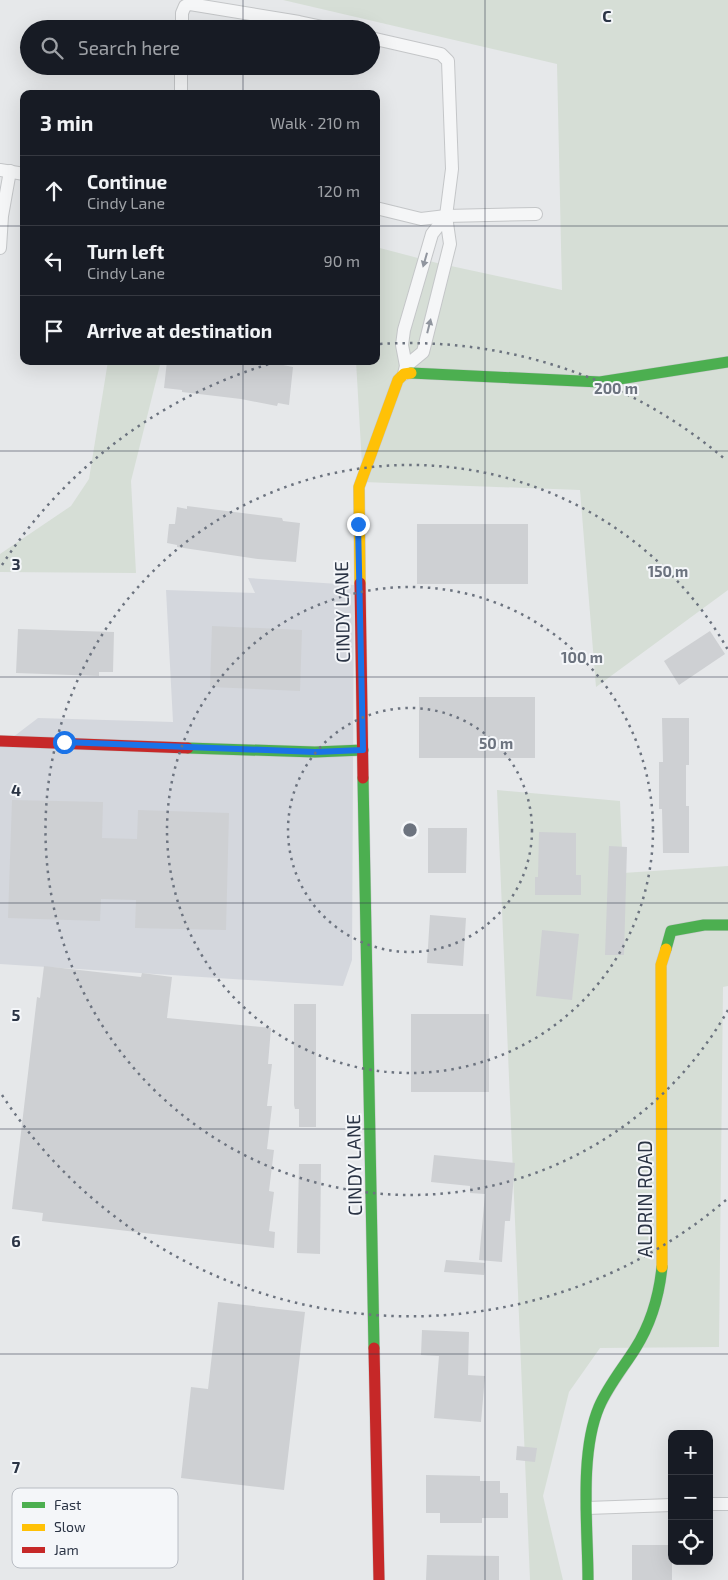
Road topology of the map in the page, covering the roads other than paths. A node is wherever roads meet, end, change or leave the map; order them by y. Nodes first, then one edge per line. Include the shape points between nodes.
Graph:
1 (182, 20) edge
2 (287, 20) edge
3 (380, 40) edge
4 (181, 75) edge
5 (181, 90) edge
6 (5, 170) edge
7 (20, 173) edge
8 (380, 209) edge
9 (536, 214) dead end
10 (446, 216) junction
11 (0, 248) edge
12 (728, 362) edge
13 (408, 371) junction
14 (0, 741) edge
15 (363, 750) junction
16 (728, 925) edge
17 (713, 1504) edge
18 (728, 1504) edge
19 (668, 1505) edge
20 (587, 1508) junction
21 (379, 1580) edge
22 (588, 1580) edge

1 - 2 street via 183,9 190,4
3 - 10 street via 441,54 448,61 452,169
4 - 5 street
6 - 7 street
6 - 11 street
8 - 10 street via 421,219
9 - 10 street
13 -> 10 street via 422,352 450,244
10 -> 13 street via 432,234 404,330 402,344
12 - 13 street via 600,382
13 - 15 street, CINDY LANE via 398,380 359,487
14 - 15 street via 315,752
15 - 21 street, CINDY LANE
16 - 20 street, ALDRIN ROAD via 671,930 661,965 661,1284 647,1329 609,1387 594,1418 587,1456
17 - 18 street
19 - 20 street
20 - 22 street

